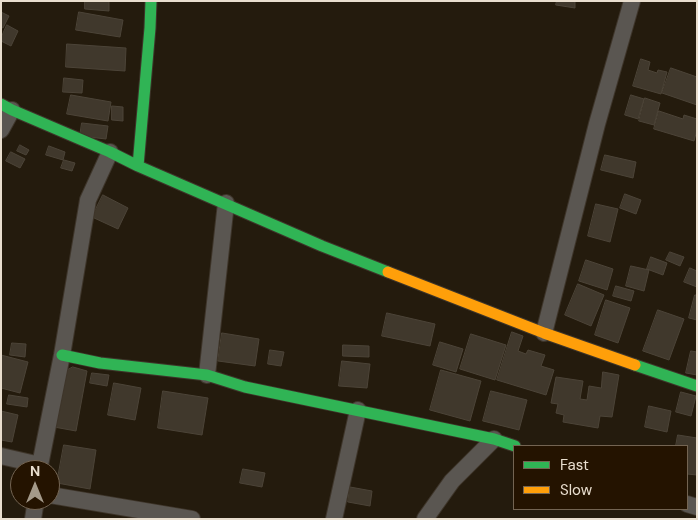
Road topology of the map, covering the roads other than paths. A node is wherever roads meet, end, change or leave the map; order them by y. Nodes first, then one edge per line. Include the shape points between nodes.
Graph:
1 (151, 1) edge
2 (632, 1) edge
3 (7, 107) edge
4 (1, 130) edge
5 (110, 152) junction
6 (138, 166) junction
7 (226, 204) junction
8 (544, 333) junction
9 (62, 355) junction
10 (207, 375) junction
11 (697, 386) edge
12 (358, 410) junction
13 (494, 439) junction
14 (513, 445) edge
15 (1, 456) edge
16 (14, 460) edge
17 (42, 460) edge
18 (60, 497) edge
19 (192, 519) edge
20 (334, 519) edge
21 (425, 519) edge

1 - 6 street
2 - 8 street
3 - 4 street
3 - 5 street
5 - 6 street
5 - 9 street via 88,200
6 - 7 street
7 - 8 street via 322,246
7 - 10 street
8 - 11 street
9 - 10 street via 100,363
9 - 17 street
10 - 12 street via 245,387
12 - 13 street
12 - 20 street
13 - 14 street
13 - 21 street via 452,481
15 - 16 street
18 - 19 street

